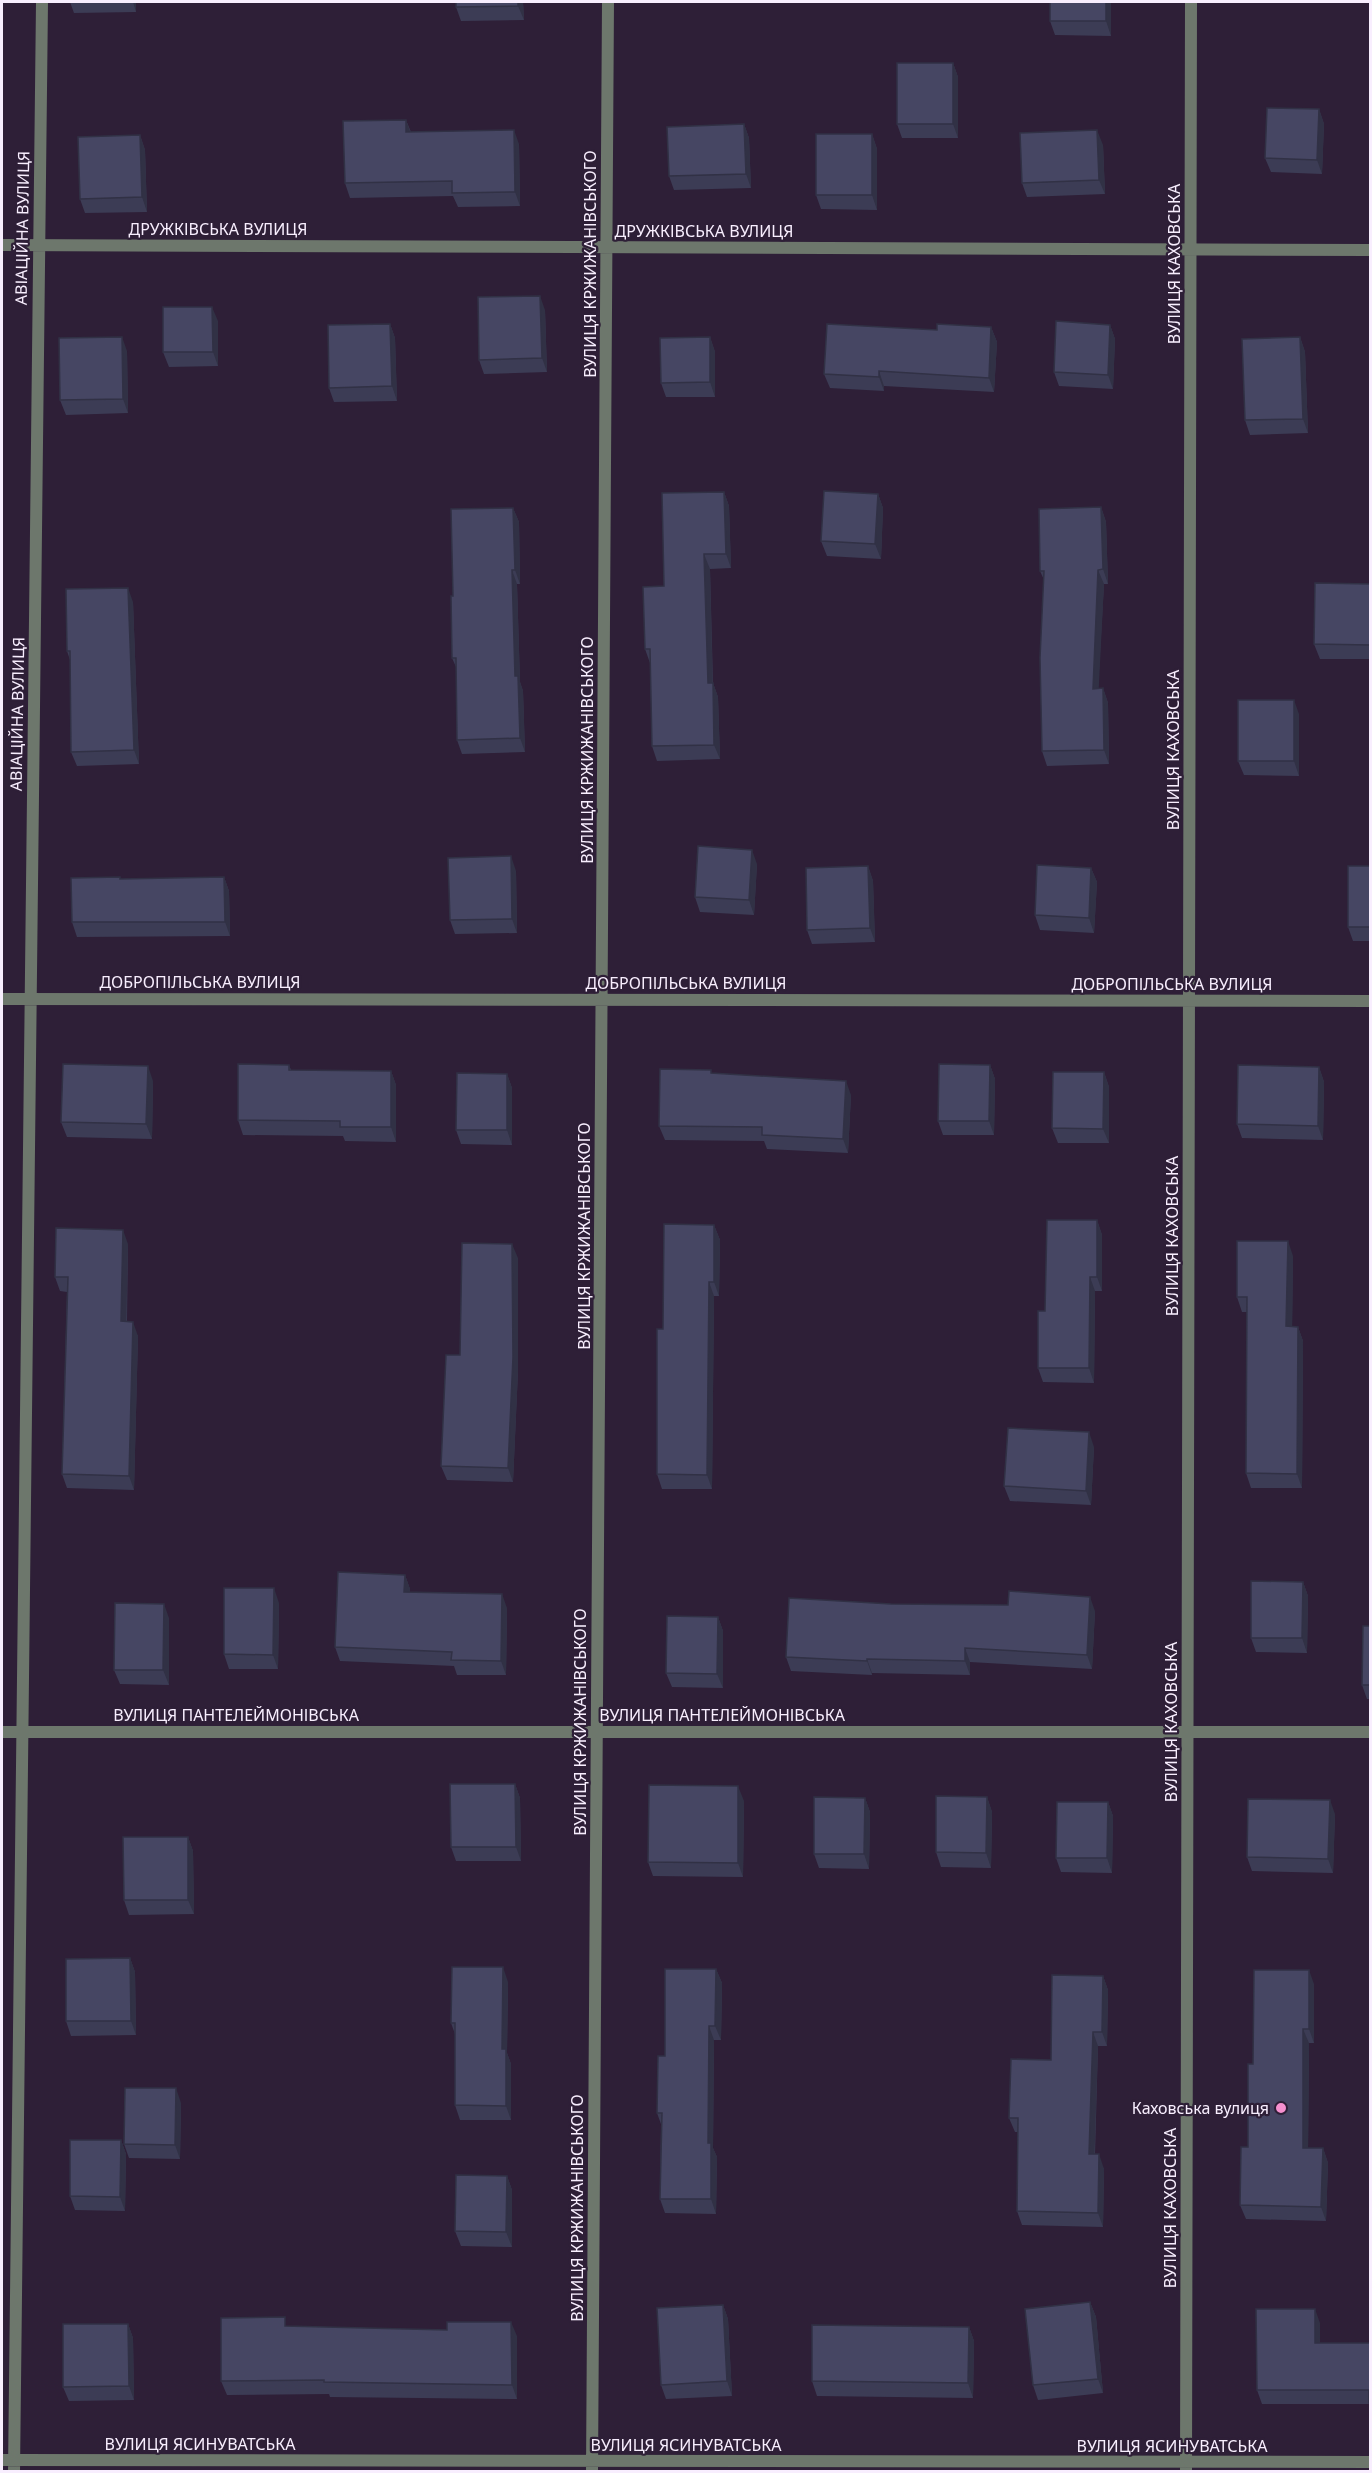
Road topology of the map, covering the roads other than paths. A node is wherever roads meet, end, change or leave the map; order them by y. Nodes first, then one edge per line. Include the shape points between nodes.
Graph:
1 (42, 2) edge
2 (608, 2) edge
3 (1191, 2) edge
4 (2, 245) edge
5 (39, 245) junction
6 (606, 247) junction
7 (1191, 250) junction
8 (1371, 250) edge
9 (2, 999) edge
10 (30, 999) junction
11 (602, 999) junction
12 (1189, 1000) junction
13 (1371, 1001) edge
14 (2, 1732) edge
15 (22, 1732) junction
16 (597, 1732) junction
17 (1188, 1732) junction
18 (1371, 1732) edge
19 (1371, 2462) edge
20 (10, 2464) edge
21 (592, 2466) edge
22 (1186, 2467) edge

1 - 5 street, АВІАЦІЙНА ВУЛИЦЯ
2 - 6 street, ВУЛИЦЯ КРЖИЖАНІВСЬКОГО
3 - 7 street, ВУЛИЦЯ КАХОВСЬКА
4 - 5 street, ДРУЖКІВСЬКА ВУЛИЦЯ
5 - 6 street, ДРУЖКІВСЬКА ВУЛИЦЯ
5 - 10 street, АВІАЦІЙНА ВУЛИЦЯ
6 - 7 street, ДРУЖКІВСЬКА ВУЛИЦЯ
6 - 11 street, ВУЛИЦЯ КРЖИЖАНІВСЬКОГО
7 - 8 street, ДРУЖКІВСЬКА ВУЛИЦЯ
7 - 12 street, ВУЛИЦЯ КАХОВСЬКА
9 - 10 street, ДОБРОПІЛЬСЬКА ВУЛИЦЯ
10 - 11 street, ДОБРОПІЛЬСЬКА ВУЛИЦЯ
10 - 15 street, АВІАЦІЙНА ВУЛИЦЯ
11 - 12 street, ДОБРОПІЛЬСЬКА ВУЛИЦЯ
11 - 16 street, ВУЛИЦЯ КРЖИЖАНІВСЬКОГО
12 - 13 street, ДОБРОПІЛЬСЬКА ВУЛИЦЯ
12 - 17 street, ВУЛИЦЯ КАХОВСЬКА
14 - 15 street, ВУЛИЦЯ ПАНТЕЛЕЙМОНІВСЬКА
15 - 16 street, ВУЛИЦЯ ПАНТЕЛЕЙМОНІВСЬКА
15 - 20 street, АВІАЦІЙНА ВУЛИЦЯ
16 - 17 street, ВУЛИЦЯ ПАНТЕЛЕЙМОНІВСЬКА
16 - 21 street, ВУЛИЦЯ КРЖИЖАНІВСЬКОГО
17 - 18 street, ВУЛИЦЯ ПАНТЕЛЕЙМОНІВСЬКА
17 - 22 street, ВУЛИЦЯ КАХОВСЬКА
19 - 22 street, ВУЛИЦЯ ЯСИНУВАТСЬКА
20 - 21 street, ВУЛИЦЯ ЯСИНУВАТСЬКА
21 - 22 street, ВУЛИЦЯ ЯСИНУВАТСЬКА

